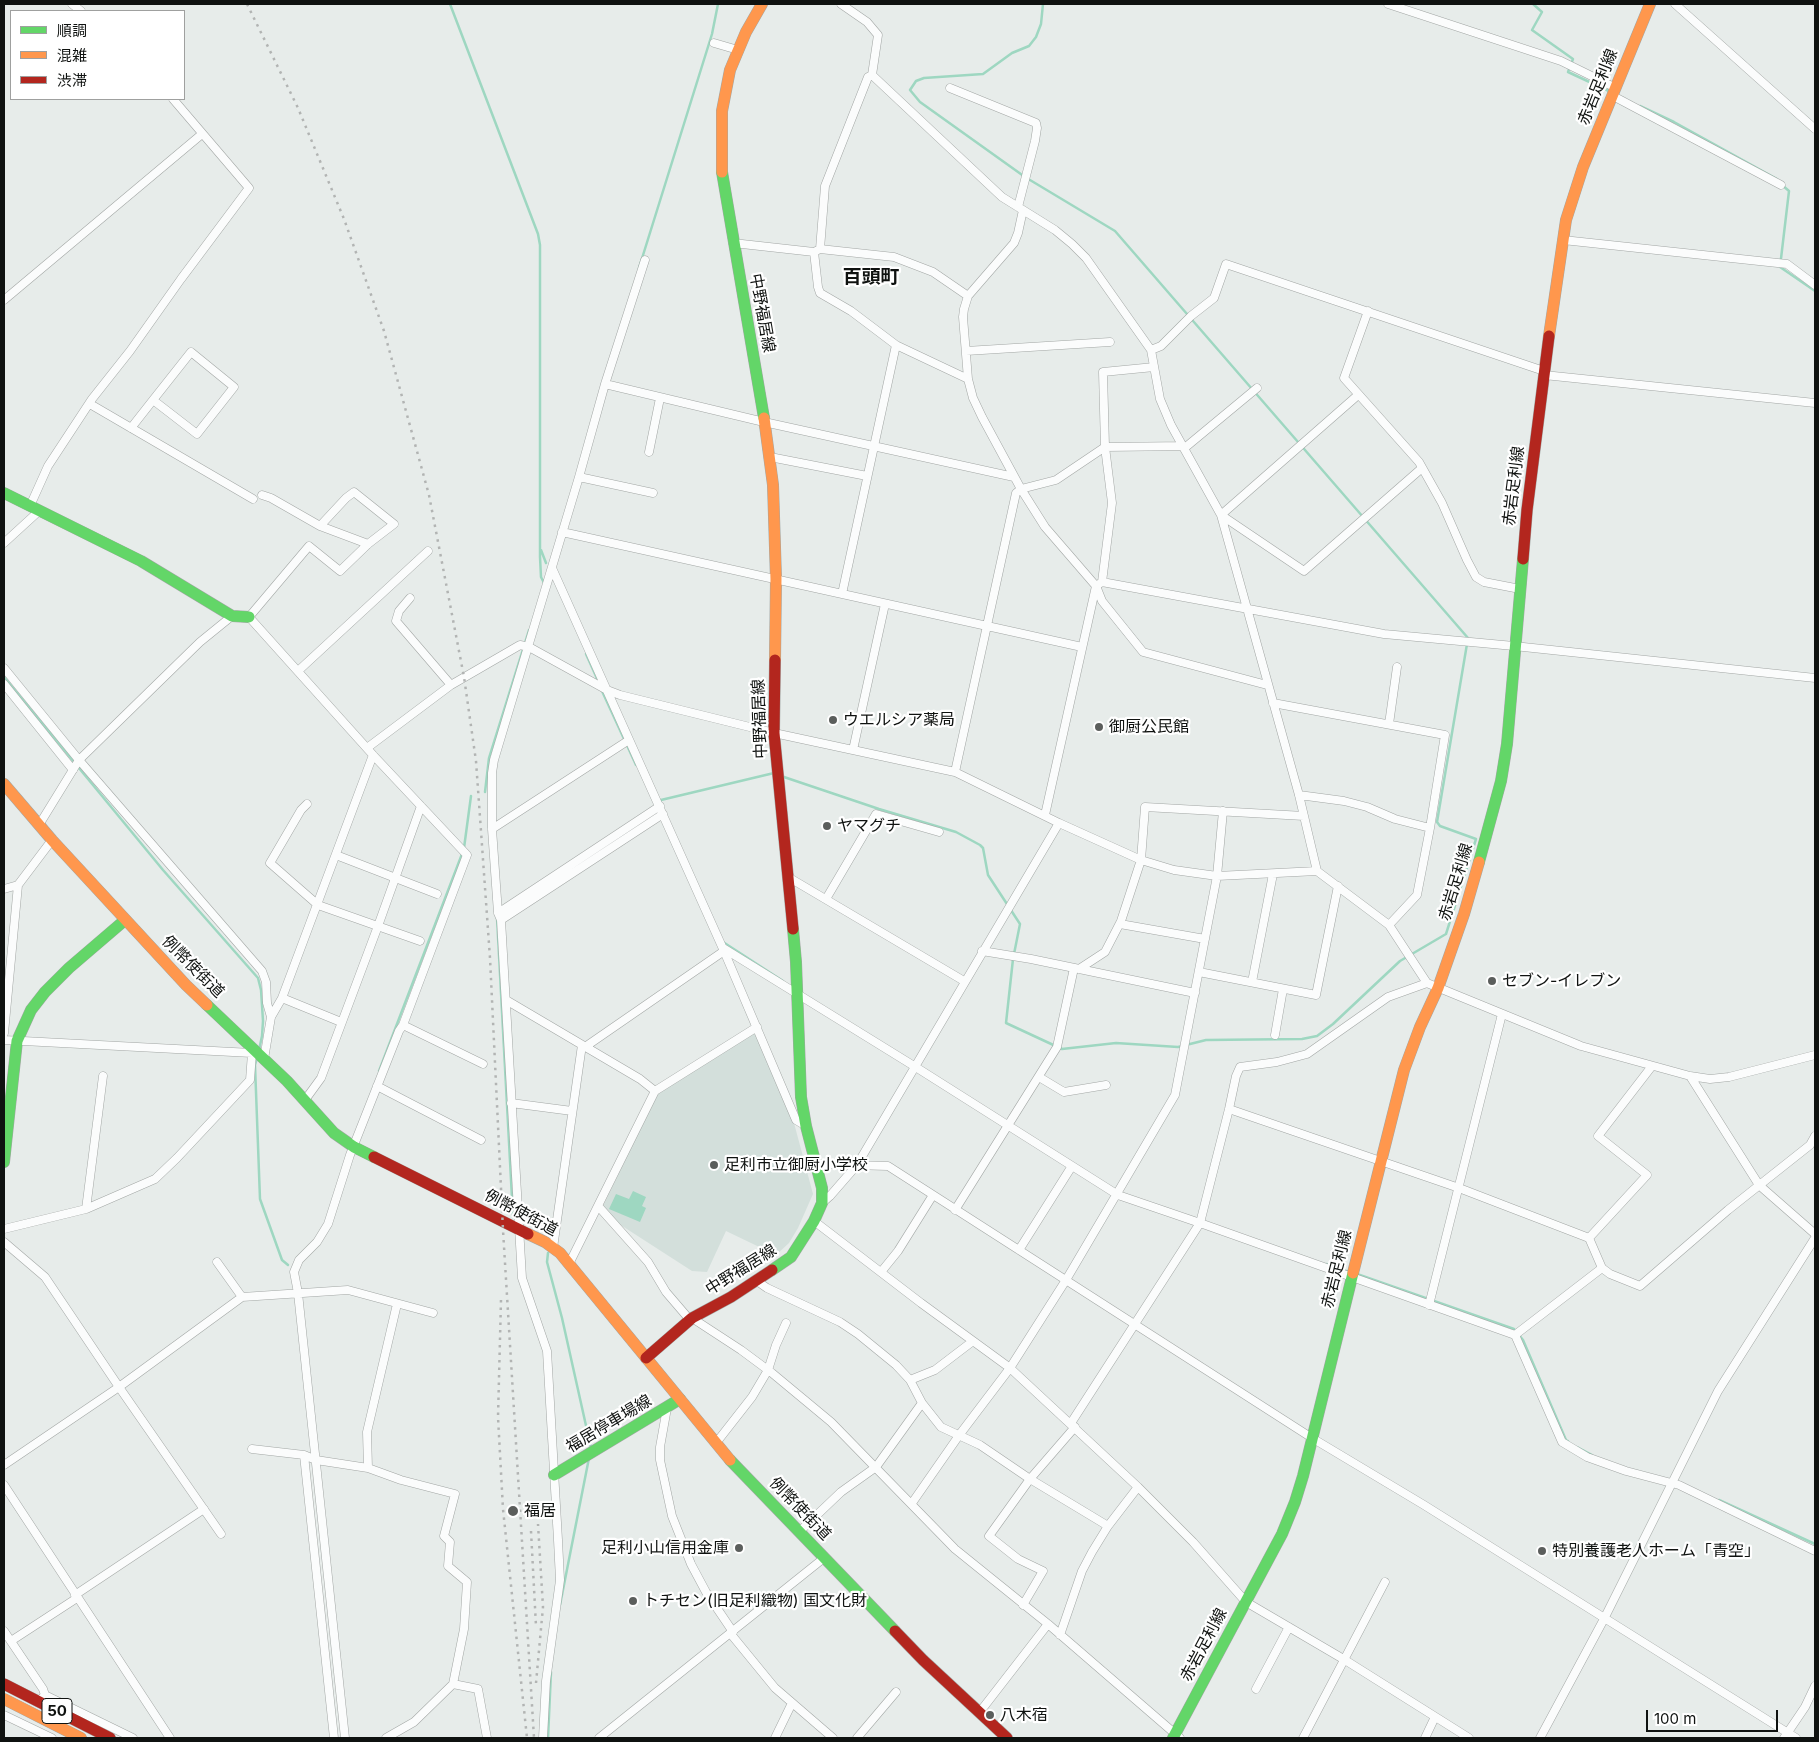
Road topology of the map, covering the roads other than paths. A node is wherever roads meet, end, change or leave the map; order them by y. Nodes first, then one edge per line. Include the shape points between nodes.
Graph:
1 (762, 4) edge
2 (841, 4) edge
3 (1388, 4) edge
4 (1650, 4) edge
5 (1675, 4) edge
6 (714, 43) dead end
7 (738, 50) junction
8 (872, 75) junction
9 (950, 88) dead end
10 (1614, 92) junction
11 (174, 100) edge
12 (1815, 129) edge
13 (202, 134) junction
14 (1781, 185) dead end
15 (1021, 208) junction
16 (1563, 240) junction
17 (733, 243) junction
18 (817, 251) junction
19 (646, 260) dead end
20 (1815, 285) edge
21 (968, 296) junction
22 (4, 300) edge
23 (1368, 311) junction
24 (1110, 342) dead end
25 (896, 345) junction
26 (1151, 350) junction
27 (966, 351) junction
28 (1154, 367) junction
29 (1544, 373) junction
30 (968, 378) junction
31 (605, 384) junction
32 (1257, 389) dead end
33 (1358, 395) junction
34 (660, 398) junction
35 (153, 400) junction
36 (1815, 403) edge
37 (90, 404) junction
38 (764, 422) junction
39 (131, 428) junction
40 (873, 446) junction
41 (1184, 446) junction
42 (1105, 447) junction
43 (649, 452) dead end
44 (770, 457) junction
45 (1422, 468) junction
46 (867, 476) junction
47 (579, 477) junction
48 (1014, 477) junction
49 (1021, 489) junction
50 (4, 493) edge
51 (653, 493) dead end
52 (262, 495) dead end
53 (253, 499) dead end
54 (34, 508) junction
55 (1221, 515) junction
56 (320, 526) junction
57 (562, 532) junction
58 (4, 543) edge
59 (368, 544) junction
60 (428, 551) dead end
61 (552, 568) junction
62 (776, 579) junction
63 (1099, 584) junction
64 (1520, 590) junction
65 (842, 594) junction
66 (410, 598) dead end
67 (885, 604) junction
68 (1247, 608) junction
69 (232, 616) junction
70 (249, 616) junction
71 (988, 626) junction
72 (1514, 646) junction
73 (529, 647) junction
74 (1082, 647) junction
75 (1397, 667) dead end
76 (4, 668) edge
77 (298, 671) junction
78 (1815, 678) edge
79 (4, 684) edge
80 (451, 685) junction
81 (1268, 685) junction
82 (607, 690) junction
83 (1272, 703) junction
84 (1389, 724) junction
85 (774, 733) junction
86 (630, 740) junction
87 (368, 748) junction
88 (854, 750) junction
89 (374, 755) junction
90 (76, 765) junction
91 (955, 772) junction
92 (4, 784) edge
93 (1299, 795) junction
94 (307, 804) dead end
95 (421, 806) junction
96 (660, 806) junction
97 (1223, 811) junction
98 (663, 814) junction
99 (1045, 815) junction
100 (1304, 816) junction
101 (1059, 823) junction
102 (38, 825) junction
103 (1430, 828) junction
104 (492, 829) junction
105 (938, 832) dead end
106 (52, 840) junction
107 (336, 856) junction
108 (1141, 860) junction
109 (1317, 871) junction
110 (1273, 874) junction
111 (1217, 876) junction
112 (395, 877) junction
113 (788, 877) junction
114 (18, 885) junction
115 (1338, 886) junction
116 (4, 889) edge
117 (437, 894) dead end
118 (826, 899) junction
119 (318, 905) junction
120 (500, 917) junction
121 (125, 920) junction
122 (1120, 924) junction
123 (1389, 925) junction
124 (378, 926) junction
125 (1205, 940) junction
126 (420, 941) dead end
127 (724, 950) junction
128 (982, 952) junction
129 (1077, 969) junction
130 (1199, 972) junction
131 (964, 981) junction
132 (1252, 982) junction
133 (1432, 985) junction
134 (1283, 989) junction
135 (798, 993) junction
136 (1195, 993) junction
137 (282, 998) junction
138 (506, 1000) junction
139 (1502, 1014) junction
140 (271, 1017) junction
141 (341, 1022) junction
142 (403, 1025) junction
143 (757, 1027) junction
144 (4, 1033) edge
145 (1275, 1035) dead end
146 (4, 1040) edge
147 (17, 1041) junction
148 (583, 1046) junction
149 (1815, 1055) edge
150 (259, 1056) junction
151 (483, 1064) dead end
152 (914, 1066) junction
153 (1652, 1066) junction
154 (103, 1076) dead end
155 (1690, 1076) junction
156 (1039, 1077) junction
157 (1106, 1085) dead end
158 (377, 1086) junction
159 (655, 1091) junction
160 (305, 1100) junction
161 (511, 1103) junction
162 (1230, 1109) junction
163 (572, 1111) junction
164 (806, 1126) junction
165 (1007, 1126) junction
166 (1815, 1136) edge
167 (481, 1140) dead end
168 (354, 1147) junction
169 (4, 1162) edge
170 (1381, 1162) junction
171 (816, 1164) junction
172 (857, 1165) junction
173 (1072, 1166) junction
174 (1759, 1185) junction
175 (1459, 1188) junction
176 (933, 1195) junction
177 (1118, 1195) junction
178 (822, 1202) junction
179 (599, 1207) junction
180 (86, 1209) junction
181 (955, 1210) junction
182 (814, 1221) junction
183 (1200, 1223) junction
184 (4, 1229) edge
185 (520, 1230) junction
186 (1815, 1234) edge
187 (1589, 1238) junction
188 (1815, 1238) edge
189 (4, 1242) edge
190 (553, 1248) junction
191 (1019, 1250) junction
192 (217, 1262) dead end
193 (570, 1264) junction
194 (1602, 1268) junction
195 (881, 1272) junction
196 (1352, 1277) junction
197 (757, 1280) junction
198 (1066, 1280) junction
199 (298, 1293) junction
200 (242, 1297) junction
201 (397, 1304) junction
202 (1429, 1305) junction
203 (433, 1313) dead end
204 (691, 1319) junction
205 (786, 1322) dead end
206 (1135, 1324) junction
207 (1515, 1335) junction
208 (973, 1341) junction
209 (646, 1358) junction
210 (1010, 1368) junction
211 (768, 1370) junction
212 (910, 1380) junction
213 (119, 1387) junction
214 (680, 1399) junction
215 (922, 1403) junction
216 (667, 1408) junction
217 (1073, 1425) junction
218 (960, 1434) junction
219 (1312, 1438) junction
220 (716, 1443) junction
221 (252, 1449) dead end
222 (304, 1455) junction
223 (316, 1460) junction
224 (4, 1465) edge
225 (876, 1467) junction
226 (368, 1468) junction
227 (554, 1475) junction
228 (1030, 1479) junction
229 (1673, 1482) junction
230 (4, 1485) edge
231 (1138, 1487) junction
232 (912, 1503) junction
233 (204, 1509) junction
234 (1108, 1526) junction
235 (799, 1532) junction
236 (221, 1534) dead end
237 (1815, 1551) edge
238 (824, 1558) junction
239 (1385, 1582) dead end
240 (76, 1596) junction
241 (1246, 1602) junction
242 (1024, 1605) junction
243 (1604, 1619) junction
244 (1048, 1624) junction
245 (1289, 1627) junction
246 (4, 1631) edge
247 (732, 1632) junction
248 (1060, 1635) junction
249 (11, 1641) junction
250 (1344, 1660) junction
251 (4, 1684) edge
252 (453, 1684) junction
253 (1815, 1686) edge
254 (1256, 1689) dead end
255 (896, 1692) dead end
256 (42, 1698) junction
257 (4, 1699) edge
258 (792, 1703) junction
259 (978, 1713) junction
260 (4, 1715) edge
261 (1435, 1717) junction
262 (1786, 1736) edge
263 (1176, 1737) edge
264 (52, 1738) edge
265 (81, 1738) edge
266 (110, 1738) edge
267 (133, 1738) edge
268 (170, 1738) edge
269 (334, 1738) edge
270 (345, 1738) edge
271 (386, 1738) edge
272 (487, 1738) edge
273 (543, 1738) edge
274 (598, 1738) edge
275 (775, 1738) edge
276 (833, 1738) edge
277 (857, 1738) edge
278 (1007, 1738) edge
279 (1303, 1738) edge
280 (1425, 1738) edge
281 (1469, 1738) edge
282 (1540, 1738) edge
283 (1796, 1738) edge

1 - 7 main road, 中野福居線
2 - 8 street via 867,22 878,35
3 - 10 street via 1561,61
4 - 10 main road, 赤岩足利線
5 - 12 street
6 - 7 street
7 - 17 main road, 中野福居線 via 726,88 720,135 722,174
8 - 15 street via 1002,197
8 - 18 street via 868,77 825,186
9 - 15 street via 1036,123
10 - 14 street
10 - 16 main road, 赤岩足利線 via 1574,193
11 - 13 street
13 - 22 street
13 - 37 street via 249,188
15 - 21 street via 1014,243
15 - 26 street via 1055,230 1086,258
16 - 20 street via 1786,264
16 - 29 main road, 赤岩足利線
17 - 18 street
17 - 38 main road, 中野福居線
18 - 21 street via 894,257 933,272
18 - 25 street via 820,293 852,311
19 - 31 street
21 - 27 street via 963,317
23 - 26 street via 1226,264 1214,298 1161,346
23 - 29 street
23 - 33 street via 1344,378
24 - 27 street
25 - 30 street
25 - 40 street
26 - 28 street
27 - 30 street
28 - 41 street via 1160,399
28 - 42 street via 1103,372
29 - 36 street
29 - 64 main road, 赤岩足利線
30 - 48 street via 973,398
31 - 34 street
31 - 47 street
32 - 41 street
33 - 45 street via 1412,452
33 - 55 street
34 - 38 street
34 - 43 street
35 - 35 street via 191,352 234,387 197,434
35 - 39 street
37 - 39 street
37 - 54 street via 48,466
38 - 40 street
38 - 44 main road, 中野福居線
39 - 53 street
40 - 46 street
40 - 48 street
41 - 42 street
41 - 55 street
42 - 49 street via 1056,480
42 - 63 street via 1112,503
44 - 46 street
44 - 62 main road, 中野福居線
45 - 55 street via 1304,571
45 - 64 street via 1476,577 1484,582
46 - 65 street
47 - 51 street
47 - 57 street
48 - 49 street
49 - 63 street via 1045,527
49 - 71 street via 1016,493
50 - 54 main road
52 - 56 street
54 - 58 street
54 - 69 main road via 141,561
55 - 68 street
56 - 59 street
56 - 59 street via 354,492 394,524
57 - 61 street
57 - 62 street
59 - 70 street via 340,571 309,546
60 - 77 street
61 - 73 street
61 - 82 street
62 - 65 street
62 - 85 main road, 中野福居線
63 - 68 street
63 - 74 street
63 - 81 street via 1102,601 1144,652
64 - 72 main road, 赤岩足利線
65 - 67 street
66 - 80 street via 399,611 396,621
67 - 71 street
67 - 88 street
68 - 72 street via 1384,634
68 - 81 street
69 - 70 main road
69 - 90 street via 200,642
70 - 77 street
71 - 74 street
71 - 91 street
72 - 78 street
72 - 133 main road, 赤岩足利線 via 1501,782 1464,914
73 - 80 street via 520,645
73 - 82 street
73 - 104 street via 494,760
74 - 99 street
75 - 84 street
76 - 90 street
77 - 87 street
79 - 90 street
80 - 87 street
81 - 83 street
82 - 85 street
82 - 86 street
83 - 84 street
83 - 93 street
84 - 103 street via 1446,734
85 - 88 street
85 - 113 main road, 中野福居線
86 - 96 street
86 - 104 street
87 - 89 street
88 - 91 street
89 - 95 street
89 - 107 street
90 - 102 street
90 - 140 street via 262,971
91 - 99 street
92 - 102 main road, 例幣使街道
93 - 100 street
93 - 103 street via 1344,801
94 - 119 street via 270,863
95 - 112 street
95 - 142 street via 467,855
96 - 98 street
96 - 120 street
97 - 100 street
97 - 108 street via 1145,807
97 - 111 street
98 - 120 street
98 - 127 street
99 - 101 street
100 - 109 street
101 - 108 street
101 - 128 street
102 - 106 main road, 例幣使街道
103 - 123 street via 1417,896
104 - 120 street
105 - 118 street via 876,814
106 - 114 street
106 - 121 main road, 例幣使街道
107 - 112 street
107 - 119 street
108 - 111 street via 1174,870
108 - 122 street
109 - 110 street
109 - 115 street
110 - 111 street
110 - 132 street
111 - 125 street
112 - 117 street
112 - 124 street
113 - 118 street
113 - 135 main road, 中野福居線
114 - 116 street
114 - 144 street
115 - 123 street
115 - 134 street via 1316,995
118 - 131 street
119 - 124 street
119 - 137 street
120 - 138 street
121 - 147 main road via 45,992 31,1010
121 - 150 main road, 例幣使街道
122 - 125 street
122 - 129 street via 1106,952
123 - 133 street
124 - 126 street
124 - 141 street
125 - 130 street
127 - 135 street
127 - 143 street
127 - 148 street
128 - 129 street
128 - 131 street
129 - 136 street
129 - 156 street via 1057,1047
130 - 132 street
130 - 136 street
131 - 152 street
132 - 134 street
133 - 139 street
133 - 162 street via 1388,997 1307,1054 1240,1067
133 - 170 main road, 赤岩足利線 via 1404,1070
134 - 145 street
135 - 152 street
135 - 164 main road, 中野福居線 via 801,1097
136 - 177 street via 1175,1095
137 - 140 street
137 - 141 street
138 - 148 street
138 - 161 street
139 - 153 street via 1581,1046
139 - 175 street
140 - 150 street
141 - 160 street via 321,1078
142 - 151 street
142 - 158 street
143 - 159 street
143 - 164 street via 796,1120
146 - 147 street
147 - 150 street
147 - 169 main road
148 - 159 street
148 - 163 street
149 - 155 street via 1729,1077
150 - 160 main road, 例幣使街道
150 - 180 street via 250,1080 156,1178
152 - 165 street
152 - 172 street
153 - 155 street
153 - 187 street via 1598,1136 1648,1175
154 - 180 street
155 - 174 street
156 - 157 street via 1064,1092
156 - 165 street
158 - 167 street
158 - 168 street
159 - 179 street
160 - 168 main road, 例幣使街道 via 334,1133
161 - 163 street
161 - 185 street
162 - 170 street
162 - 183 street
163 - 190 street
164 - 171 main road, 中野福居線
165 - 173 street
165 - 181 street
166 - 174 street via 1810,1145
168 - 185 main road, 例幣使街道
168 - 199 street via 324,1232 296,1265
170 - 175 street
170 - 196 main road, 赤岩足利線
171 - 172 street
171 - 178 main road, 中野福居線
172 - 176 street via 888,1166
172 - 178 street
173 - 177 street
173 - 191 street
174 - 186 street
174 - 194 street via 1640,1286
175 - 187 street
175 - 202 street
176 - 181 street
176 - 195 street
177 - 183 street
177 - 198 street
178 - 182 main road, 中野福居線
179 - 193 street
179 - 204 street via 648,1262 666,1292
180 - 184 street
181 - 191 street
182 - 195 street
182 - 197 main road, 中野福居線 via 792,1257
183 - 196 street
183 - 206 street
185 - 190 main road, 例幣使街道
185 - 227 street via 522,1278 548,1351
187 - 194 street
188 - 229 street via 1718,1390
189 - 213 street via 45,1277
190 - 193 main road, 例幣使街道
191 - 198 street
192 - 200 street
193 - 209 main road, 例幣使街道
194 - 207 street
195 - 208 street
196 - 202 street
196 - 219 main road, 赤岩足利線
197 - 204 main road, 中野福居線
197 - 212 street via 767,1288 840,1322 896,1365
198 - 206 street
198 - 210 street
199 - 200 street
199 - 201 street via 348,1290
199 - 223 street
200 - 213 street
201 - 203 street
201 - 226 street via 367,1432
202 - 207 street
204 - 209 main road, 中野福居線
204 - 211 street
205 - 211 street
206 - 217 street
206 - 219 street
207 - 229 street via 1562,1442 1587,1457 1626,1471
208 - 210 street
208 - 212 street via 935,1370
209 - 214 main road, 例幣使街道
210 - 217 street
210 - 218 street
211 - 220 street via 752,1397
211 - 225 street via 831,1422
212 - 215 street
213 - 224 street
213 - 233 street
214 - 216 main road, 福居停車場線
214 - 220 main road, 例幣使街道
215 - 218 street via 941,1427
215 - 225 street
216 - 227 main road, 福居停車場線
216 - 247 street via 660,1460 672,1516 691,1564
217 - 228 street
217 - 231 street
218 - 228 street
218 - 232 street
219 - 241 main road, 赤岩足利線 via 1282,1534
219 - 243 street
220 - 235 main road, 例幣使街道
221 - 222 street
222 - 223 street
222 - 269 street
223 - 226 street
223 - 270 street
225 - 232 street
225 - 235 street via 841,1492
226 - 252 street via 455,1494 444,1536 450,1542 448,1566 467,1582 464,1629
227 - 273 street via 560,1580 546,1681
228 - 234 street
228 - 242 street via 989,1536 1018,1559 1043,1571
229 - 237 street
229 - 243 street
230 - 240 street
231 - 234 street
231 - 241 street
232 - 242 street via 956,1549
233 - 236 street
233 - 240 street
234 - 248 street via 1082,1571
235 - 238 main road, 例幣使街道
238 - 247 street
238 - 259 main road, 例幣使街道
239 - 250 street
240 - 249 street
240 - 268 street
241 - 245 street
241 - 263 main road, 赤岩足利線
242 - 244 street
243 - 262 street
243 - 282 street
244 - 248 street
244 - 259 street
245 - 250 street
245 - 254 street
246 - 249 street
247 - 258 street via 775,1688
247 - 274 street
248 - 263 street
249 - 256 street via 43,1689
250 - 261 street
250 - 279 street
251 - 256 main road, 50
252 - 271 street via 414,1722
252 - 272 street via 478,1689
253 - 262 street
255 - 277 street
256 - 266 main road, 50
256 - 267 street
257 - 265 main road, 50
258 - 275 street
258 - 276 street
259 - 278 main road, 例幣使街道
260 - 264 street
261 - 280 street
261 - 281 street
262 - 283 street

